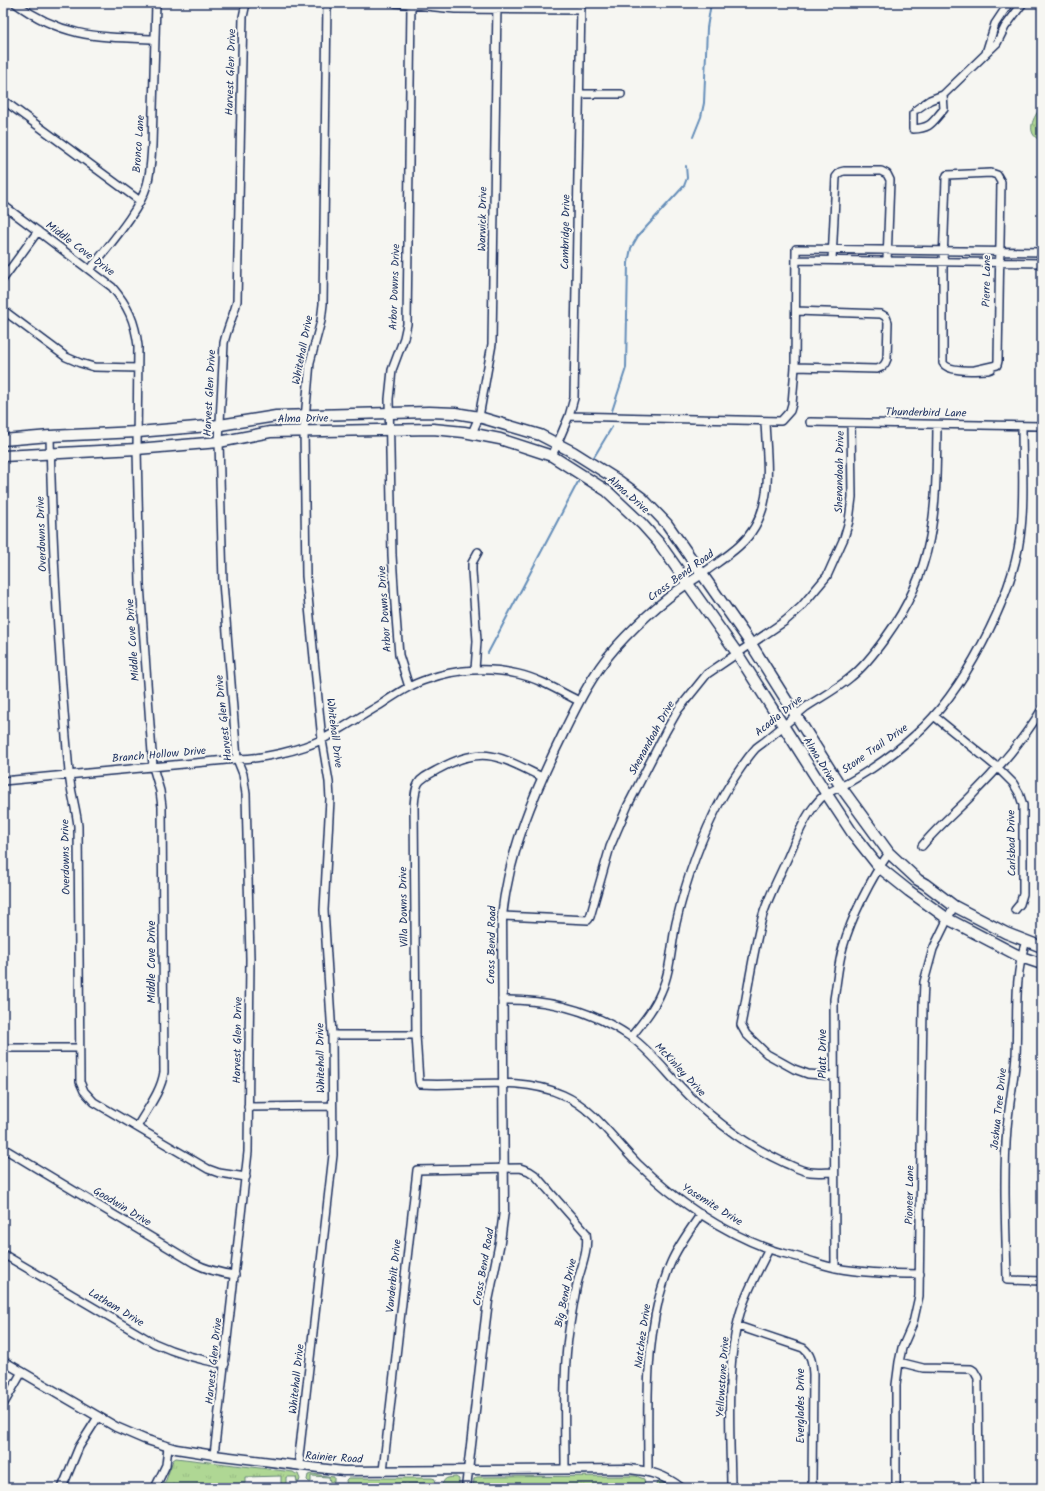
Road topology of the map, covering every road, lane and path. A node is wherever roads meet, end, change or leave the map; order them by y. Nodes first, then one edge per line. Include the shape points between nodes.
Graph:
1 (15, 3) edge
2 (156, 3) edge
3 (246, 3) edge
4 (327, 3) edge
5 (396, 3) edge
6 (411, 3) edge
7 (1010, 3) edge
8 (497, 6) edge
9 (581, 6) edge
10 (1020, 6) edge
11 (154, 39) junction
12 (985, 54) junction
13 (580, 94) junction
14 (621, 94) dead end
15 (943, 95) junction
16 (3, 100) edge
17 (140, 201) junction
18 (3, 205) edge
19 (38, 231) junction
20 (815, 248) junction
21 (832, 248) junction
22 (863, 249) junction
23 (888, 249) junction
24 (922, 250) junction
25 (943, 250) junction
26 (998, 251) junction
27 (1042, 252) edge
28 (796, 260) junction
29 (815, 260) junction
30 (832, 260) junction
31 (863, 260) junction
32 (888, 261) junction
33 (922, 261) junction
34 (943, 262) junction
35 (998, 263) junction
36 (1042, 263) edge
37 (90, 270) junction
38 (3, 279) edge
39 (3, 310) edge
40 (796, 311) junction
41 (795, 367) junction
42 (138, 368) junction
43 (390, 413) junction
44 (304, 416) junction
45 (569, 416) junction
46 (479, 417) junction
47 (765, 422) junction
48 (810, 422) dead end
49 (851, 423) junction
50 (220, 425) junction
51 (937, 425) junction
52 (1022, 426) junction
53 (1042, 426) edge
54 (304, 430) junction
55 (390, 430) junction
56 (138, 432) junction
57 (472, 433) junction
58 (50, 436) junction
59 (3, 440) edge
60 (218, 442) junction
61 (558, 445) junction
62 (137, 448) junction
63 (50, 454) junction
64 (3, 456) edge
65 (552, 456) junction
66 (478, 552) dead end
67 (702, 574) junction
68 (688, 583) junction
69 (751, 644) junction
70 (737, 653) junction
71 (475, 670) junction
72 (409, 687) junction
73 (579, 700) junction
74 (1042, 709) edge
75 (796, 715) junction
76 (934, 716) junction
77 (783, 725) junction
78 (322, 740) junction
79 (237, 759) junction
80 (153, 767) junction
81 (998, 768) junction
82 (69, 775) junction
83 (542, 777) junction
84 (3, 781) edge
85 (841, 787) junction
86 (826, 793) junction
87 (922, 846) dead end
88 (889, 853) junction
89 (879, 867) junction
90 (954, 906) junction
91 (1015, 910) dead end
92 (502, 916) junction
93 (948, 919) junction
94 (1026, 941) junction
95 (1042, 947) edge
96 (1021, 957) junction
97 (1042, 964) edge
98 (502, 1000) junction
99 (416, 1035) junction
100 (332, 1036) junction
101 (631, 1037) junction
102 (3, 1048) edge
103 (80, 1048) junction
104 (834, 1076) junction
105 (503, 1084) junction
106 (332, 1106) junction
107 (248, 1107) junction
108 (137, 1127) junction
109 (3, 1148) edge
110 (504, 1169) junction
111 (834, 1172) junction
112 (246, 1177) junction
113 (701, 1214) junction
114 (770, 1249) junction
115 (3, 1254) edge
116 (835, 1268) junction
117 (920, 1274) junction
118 (235, 1275) junction
119 (1042, 1281) edge
120 (738, 1326) junction
121 (3, 1361) edge
122 (899, 1362) junction
123 (225, 1364) junction
124 (22, 1372) junction
125 (3, 1405) edge
126 (98, 1416) junction
127 (168, 1447) junction
128 (214, 1455) junction
129 (301, 1466) junction
130 (565, 1468) junction
131 (468, 1470) junction
132 (383, 1471) junction
133 (648, 1471) junction
134 (62, 1488) edge
135 (155, 1488) edge
136 (466, 1488) edge
137 (681, 1488) edge
138 (730, 1488) edge
139 (813, 1488) edge
140 (896, 1488) edge
141 (979, 1488) edge

1 - 11 street via 54,26 75,33 96,37
2 - 11 street, Bronco Lane
3 - 50 street, Harvest Glen Drive via 243,17 237,301 224,343
4 - 44 street, Whitehall Drive via 323,304 310,362
5 - 6 street
6 - 8 street via 455,9
6 - 43 street, Arbor Downs Drive via 406,324 404,338 392,370
7 - 10 street
7 - 12 street via 995,24
8 - 9 street
8 - 46 street, Warwick Drive via 492,344
9 - 13 street, Cambridge Drive
10 - 12 street via 997,43
11 - 17 street, Bronco Lane via 150,168 147,186
12 - 15 street
13 - 14 street
13 - 45 street, Cambridge Drive via 574,398
15 - 15 street via 944,109 934,123 923,128 913,128 915,112 930,100
16 - 17 street
17 - 37 street, Bronco Lane
18 - 19 street, Middle Cove Drive
19 - 37 street, Middle Cove Drive
19 - 38 street
20 - 21 street
20 - 28 street via 796,249
20 - 29 street
21 - 22 street
21 - 23 street via 836,177 844,171 881,171 887,174 890,180
21 - 30 street
22 - 23 street
22 - 31 street
23 - 24 street
23 - 32 street
24 - 25 street
24 - 33 street
25 - 26 street
25 - 26 street, Pierre Lane via 946,178 948,175 991,173 997,175 1001,182
25 - 34 street
26 - 27 street
26 - 35 street, Pierre Lane
28 - 29 street
28 - 40 street
29 - 30 street
30 - 31 street
31 - 32 street
32 - 33 street
33 - 34 street
34 - 35 street
34 - 35 street, Pierre Lane via 942,359 945,366 951,370 975,370 996,364 998,361
35 - 36 street
37 - 42 street, Middle Cove Drive via 112,287 124,301 132,317 138,346
39 - 42 street via 66,357 94,367
40 - 41 street
40 - 41 street via 881,314 888,322 887,359 882,367
41 - 47 street via 790,411 782,421
42 - 56 street, Middle Cove Drive
43 - 44 main road, Alma Drive
43 - 46 main road, Alma Drive via 442,412
43 - 55 street, Arbor Downs Drive
44 - 50 main road, Alma Drive via 276,416
44 - 54 street, Whitehall Drive
45 - 47 street
45 - 61 street, Cambridge Drive
46 - 57 street, Warwick Drive
46 - 61 main road, Alma Drive via 540,435
47 - 67 street, Cross Bend Road via 767,484 763,510 749,536
48 - 49 street, Thunderbird Lane
49 - 51 street, Thunderbird Lane
49 - 69 street, Shenandoah Drive via 852,497 849,521 836,557 827,576 801,607
50 - 56 main road, Alma Drive
50 - 60 street, Harvest Glen Drive
51 - 52 street, Thunderbird Lane
51 - 75 street, Acadia Drive via 933,524 922,571 911,596 899,619 867,662 851,677
52 - 53 street, Thunderbird Lane
52 - 76 street, Stone Trail Drive via 1022,509 1020,538 1013,569 1002,601 977,653
54 - 55 main road, Alma Drive
54 - 60 main road, Alma Drive via 270,432
54 - 78 street, Whitehall Drive via 306,576
55 - 57 main road, Alma Drive via 433,429
55 - 72 street, Arbor Downs Drive via 395,604 399,656
56 - 58 main road, Alma Drive
56 - 62 street, Middle Cove Drive
57 - 65 main road, Alma Drive
58 - 59 main road, Alma Drive
58 - 63 street, Overdowns Drive
60 - 62 main road, Alma Drive
60 - 79 street, Harvest Glen Drive via 223,582
61 - 65 street, Cambridge Drive
61 - 67 main road, Alma Drive via 608,473 642,498 667,524
62 - 63 main road, Alma Drive
62 - 80 street, Middle Cove Drive via 140,584
63 - 64 main road, Alma Drive
63 - 82 street, Overdowns Drive via 56,616
65 - 68 main road, Alma Drive via 607,491 626,508 659,543
66 - 71 street via 472,563 477,641
67 - 68 street, Cross Bend Road
67 - 69 main road, Alma Drive
68 - 70 main road, Alma Drive
68 - 73 street, Cross Bend Road via 660,603 614,649
69 - 70 street, Shenandoah Drive
69 - 75 main road, Alma Drive
70 - 77 main road, Alma Drive
70 - 92 street, Shenandoah Drive via 707,674 678,710 666,731 610,846 588,920
71 - 72 street, Branch Hollow Drive via 451,673
71 - 73 street, Branch Hollow Drive via 520,675
72 - 78 street, Branch Hollow Drive
73 - 83 street, Cross Bend Road
74 - 81 street
75 - 77 street, Acadia Drive
75 - 85 main road, Alma Drive
76 - 81 street, Carlsbad Drive
76 - 85 street, Stone Trail Drive via 916,735 893,753
77 - 86 main road, Alma Drive
77 - 101 street, Acadia Drive via 756,748 722,798 697,853 683,893 662,991
78 - 79 street, Branch Hollow Drive via 263,757
78 - 100 street, Whitehall Drive via 330,799 324,910
79 - 80 street, Branch Hollow Drive
79 - 107 street, Harvest Glen Drive via 243,774 246,794 250,959
80 - 82 street, Branch Hollow Drive
80 - 108 street, Middle Cove Drive via 162,807 164,1072 158,1091
81 - 87 street
81 - 91 street, Carlsbad Drive via 1013,783 1023,806 1024,894
82 - 84 street, Branch Hollow Drive
82 - 103 street, Overdowns Drive via 78,826
83 - 92 street, Cross Bend Road via 517,842
83 - 99 street, Villa Downs Drive via 503,758 475,755 455,760 422,778 416,788
85 - 86 street, Stone Trail Drive
85 - 88 main road, Alma Drive
86 - 89 main road, Alma Drive
86 - 104 street, Stone Trail Drive via 808,815 763,917 741,1025 746,1034 767,1054 794,1069 808,1074
88 - 89 street, Platt Drive
88 - 90 main road, Alma Drive via 918,880
89 - 93 main road, Alma Drive
89 - 104 street, Platt Drive via 851,924 838,970 834,1000
90 - 93 street, Pioneer Lane
90 - 94 main road, Alma Drive
92 - 98 street, Cross Bend Road
93 - 96 main road, Alma Drive
93 - 117 street, Pioneer Lane via 933,949 924,982 922,1006
94 - 95 main road, Alma Drive
94 - 96 street, Joshua Tree Drive
96 - 97 main road, Alma Drive
96 - 119 street, Joshua Tree Drive via 1017,985 1016,1055 1007,1127 1007,1280
98 - 101 street, McKinley Drive via 547,1002 570,1007 611,1024
98 - 105 street, Cross Bend Road
99 - 100 street
99 - 105 street, Villa Downs Drive via 420,1084
100 - 106 street, Whitehall Drive
101 - 111 street, McKinley Drive via 657,1060 698,1105 746,1142 800,1170
102 - 103 street
103 - 108 street, Overdowns Drive via 80,1082 84,1091 94,1102
104 - 111 street, Platt Drive
105 - 110 street, Cross Bend Road
105 - 113 street, Yosemite Drive via 546,1088 578,1103 638,1164
106 - 107 street
106 - 129 street, Whitehall Drive via 332,1174 300,1456
107 - 112 street, Harvest Glen Drive
108 - 112 street, Overdowns Drive via 208,1169
109 - 118 street, Goodwin Drive via 194,1263 220,1273
110 - 130 street, Big Bend Drive via 529,1170 586,1234 586,1252 573,1303 567,1347
110 - 131 street, Cross Bend Road via 504,1211 488,1301
110 - 132 street, Vanderbilt Drive via 417,1170
111 - 116 street, Platt Drive
112 - 118 street, Harvest Glen Drive
113 - 114 street, Yosemite Drive
113 - 133 street, Natchez Drive via 672,1259 654,1317 648,1379
114 - 116 street, Yosemite Drive
114 - 120 street, Yellowstone Drive via 747,1294
115 - 123 street, Latham Drive via 154,1343 175,1353
116 - 117 street, Yosemite Drive via 886,1274
117 - 122 street, Pioneer Lane via 916,1312
118 - 123 street, Harvest Glen Drive
120 - 138 street, Yellowstone Drive via 732,1360 730,1396
120 - 139 street, Everglades Drive via 803,1348 812,1358
121 - 124 street, Rainier Road
122 - 140 street, Pioneer Lane via 895,1399
122 - 141 street via 923,1368 967,1368 977,1374
123 - 128 street, Harvest Glen Drive
124 - 125 street
124 - 126 street, Rainier Road
126 - 127 street, Rainier Road via 116,1427
126 - 134 street via 79,1447
127 - 128 street, Rainier Road
127 - 135 street via 166,1465
128 - 129 street, Rainier Road
129 - 132 street, Rainier Road via 343,1471
130 - 131 street, Rainier Road
130 - 133 street, Rainier Road
131 - 132 street, Rainier Road
131 - 136 street, Cross Bend Road
133 - 137 street, Rainier Road via 670,1479

